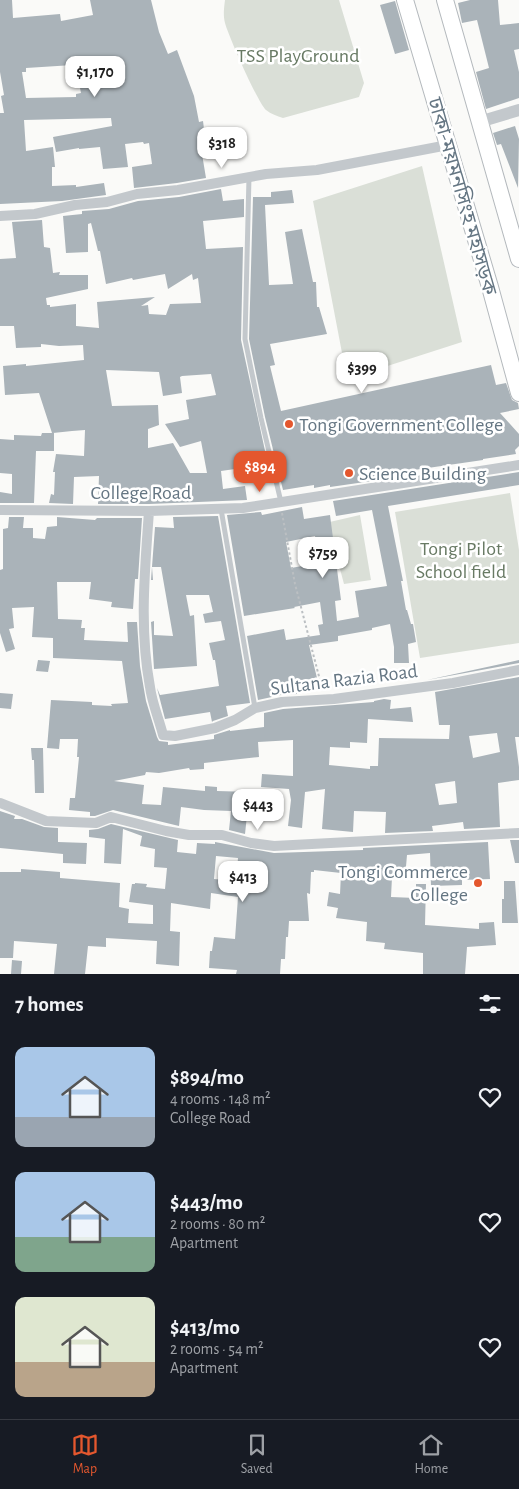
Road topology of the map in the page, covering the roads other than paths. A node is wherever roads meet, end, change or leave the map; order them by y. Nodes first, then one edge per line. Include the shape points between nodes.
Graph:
1 (405, 0) edge
2 (445, 0) edge
3 (519, 110) edge
4 (479, 122) junction
5 (448, 145) junction
6 (249, 177) junction
7 (0, 216) edge
8 (519, 260) edge
9 (519, 393) edge
10 (519, 465) edge
11 (281, 503) junction
12 (221, 509) junction
13 (0, 510) edge
14 (149, 511) junction
15 (519, 670) edge
16 (255, 708) junction
17 (0, 802) edge
18 (519, 833) edge

1 - 5 highway, ঢাকা-ময়মনসিংহ মহাসড়ক
2 - 4 highway, ঢাকা-ময়মনসিংহ মহাসড়ক
3 - 4 street
4 - 8 highway, ঢাকা-ময়মনসিংহ মহাসড়ক
5 - 6 street via 317,170
5 - 9 highway, ঢাকা-ময়মনসিংহ মহাসড়ক
6 - 7 street via 35,214
6 - 11 lane via 245,339
10 - 11 street, College Road
11 - 12 street, College Road
12 - 14 street, College Road
12 - 16 lane
13 - 14 street, College Road
14 - 16 street, Sultana Razia Road via 143,633 150,688 163,735 175,736 214,728
15 - 16 street, Sultana Razia Road via 452,683 324,700 282,702
17 - 18 street via 46,821 96,822 111,817 166,831 222,835 274,846

